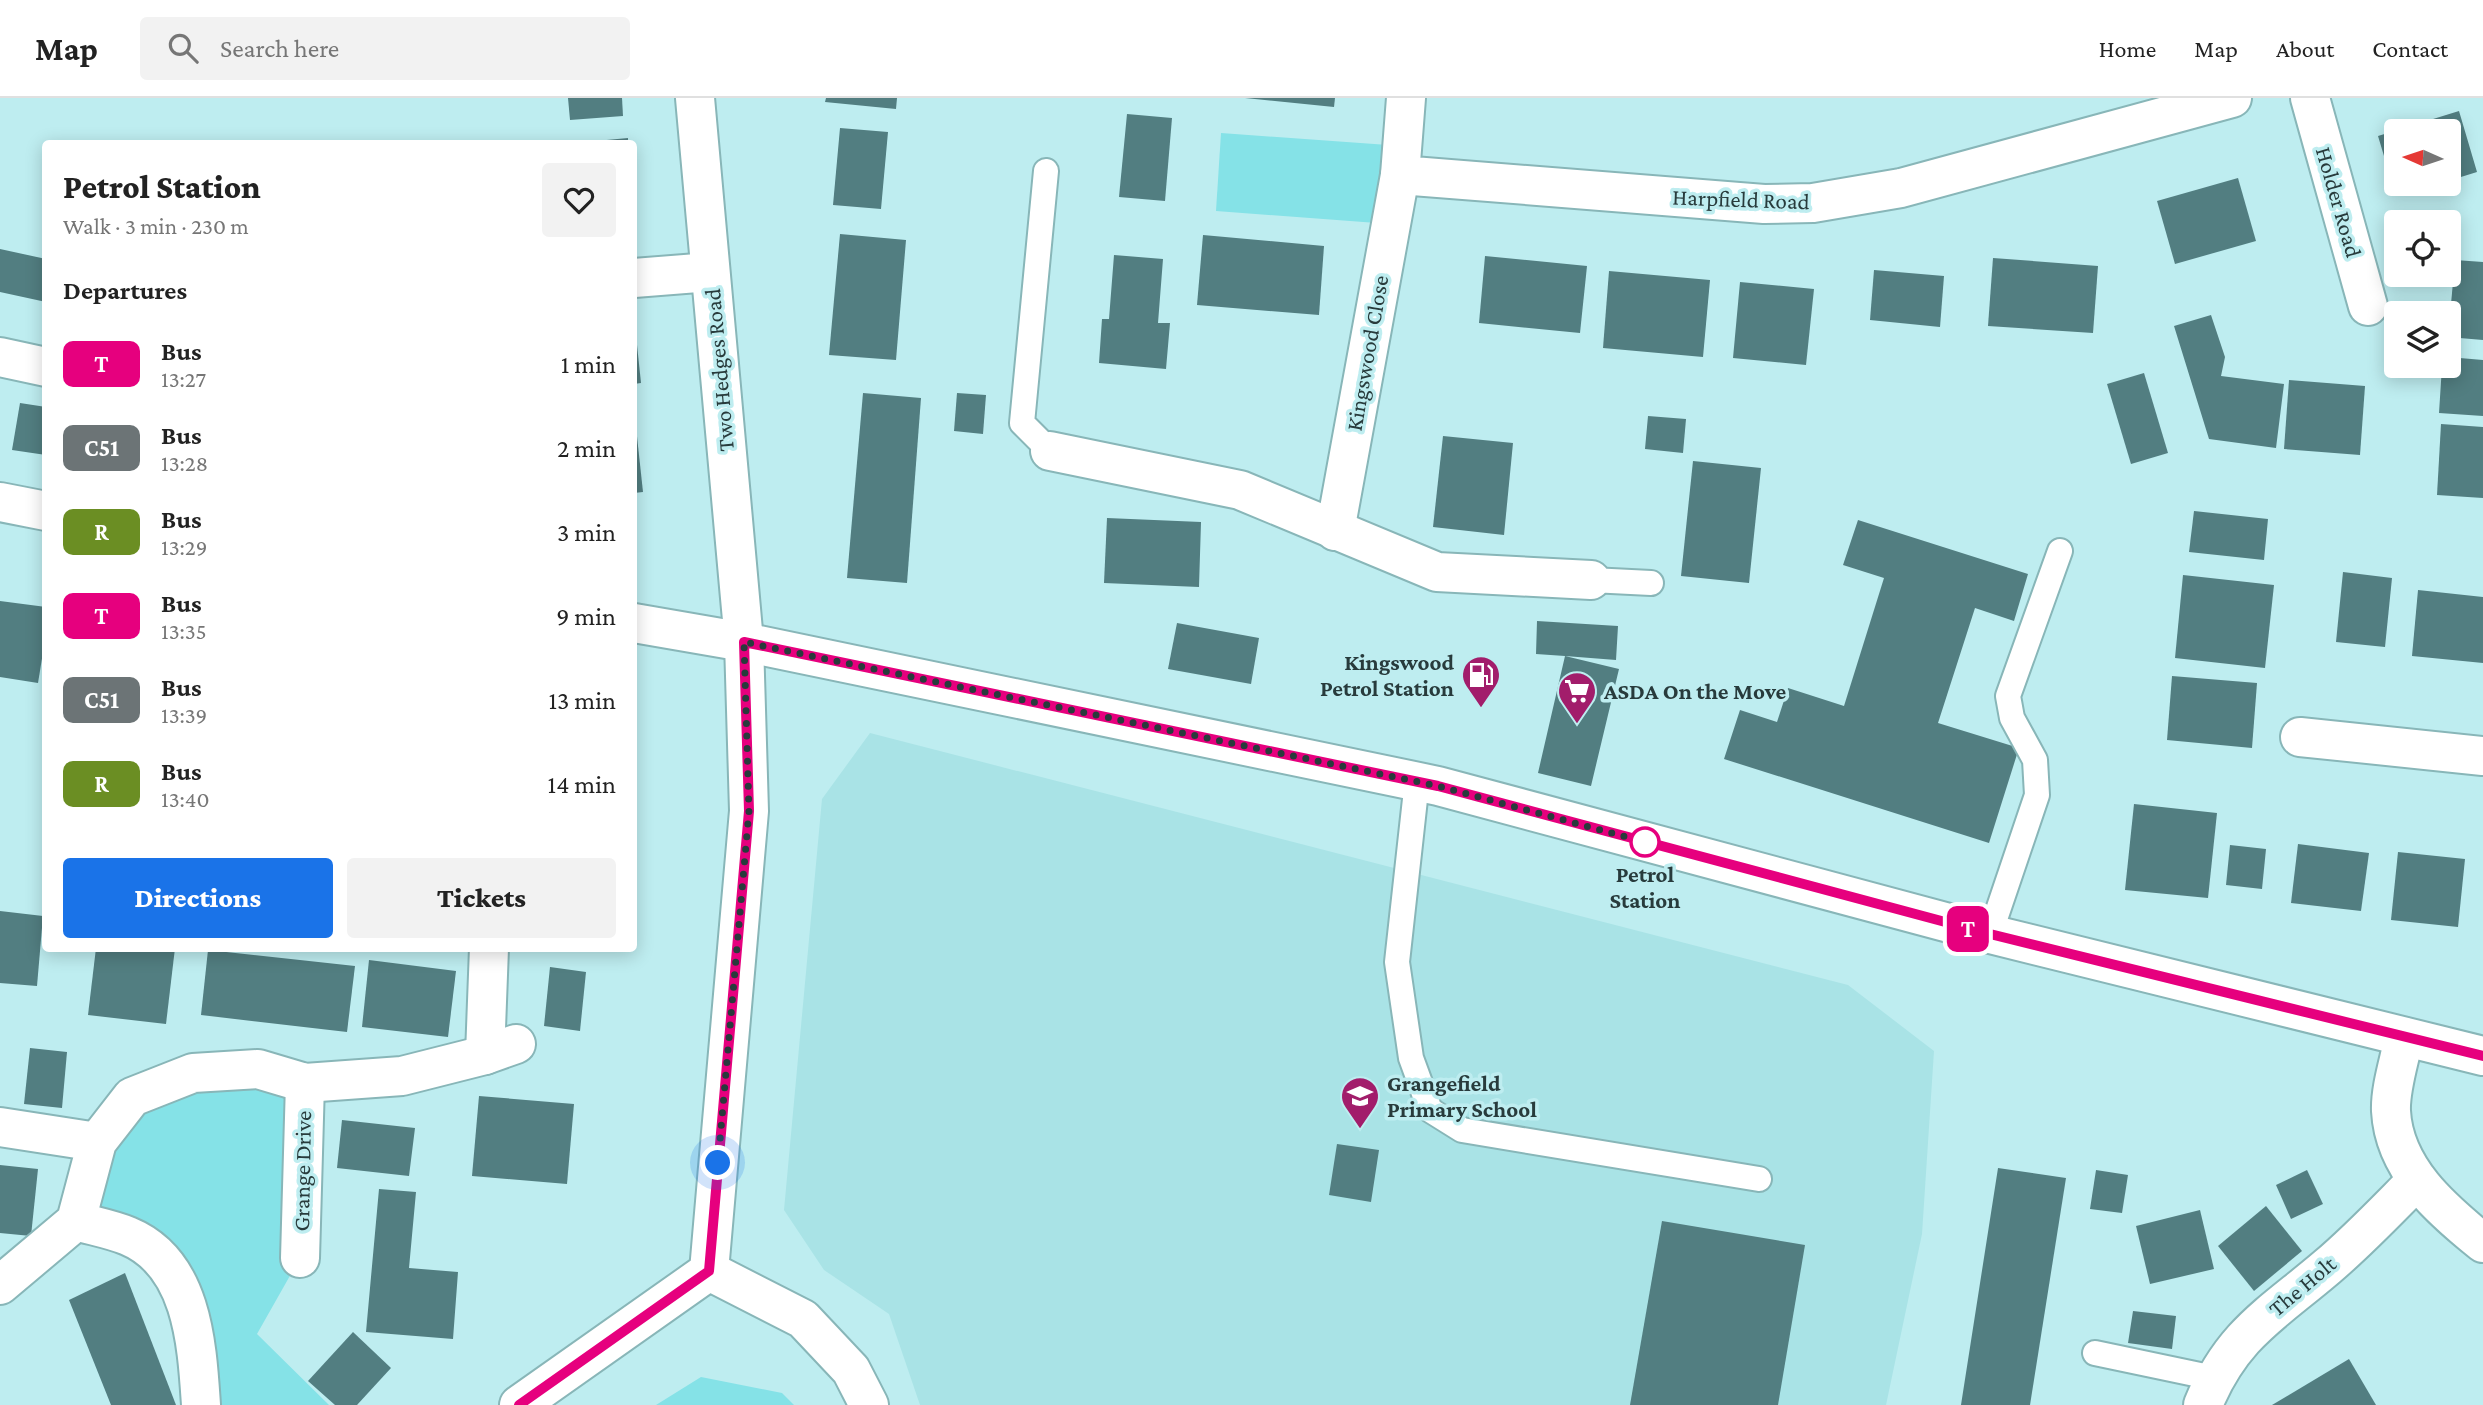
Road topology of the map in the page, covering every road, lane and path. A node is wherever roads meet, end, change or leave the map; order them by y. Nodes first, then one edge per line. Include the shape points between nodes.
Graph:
1 (695, 98) edge
2 (1406, 98) edge
3 (2232, 98) edge
4 (2310, 98) edge
5 (1046, 171) dead end
6 (1400, 175) junction
7 (710, 272) junction
8 (637, 278) edge
9 (2368, 306) dead end
10 (0, 357) edge
11 (42, 366) edge
12 (1050, 452) joint
13 (0, 502) edge
14 (42, 510) edge
15 (1335, 531) junction
16 (2060, 551) dead end
17 (1591, 580) joint
18 (1651, 583) dead end
19 (637, 623) edge
20 (744, 642) junction
21 (2300, 737) dead end
22 (2483, 756) edge
23 (1417, 781) junction
24 (1990, 934) junction
25 (489, 952) edge
26 (2404, 1037) junction
27 (2483, 1056) edge
28 (304, 1083) junction
29 (0, 1127) edge
30 (97, 1142) junction
31 (1759, 1179) dead end
32 (2417, 1180) junction
33 (76, 1221) junction
34 (2483, 1244) edge
35 (300, 1258) dead end
36 (709, 1271) junction
37 (0, 1285) edge
38 (2095, 1353) dead end
39 (2208, 1392) edge
40 (201, 1405) edge
41 (519, 1405) edge
42 (869, 1405) edge

1 - 7 street, Two Hedges Road
2 - 6 street
3 - 6 street, Harpfield Road via 1901,188 1813,203 1764,204
4 - 9 street, Holder Road
5 - 12 lane via 1022,423
6 - 15 street, Kingswood Close
7 - 8 street
7 - 20 street, Two Hedges Road
10 - 11 street
12 - 15 street via 1240,490
13 - 14 street
15 - 17 street via 1437,572
16 - 24 lane via 2008,696 2012,718 2035,760 2037,795
17 - 18 lane
19 - 20 street
20 - 23 street
20 - 36 street, Two Hedges Road via 749,811
21 - 22 street
23 - 24 street
23 - 31 lane via 1397,962 1411,1058 1430,1110 1462,1130
24 - 26 street
25 - 28 street, Grange Drive via 500,1050 402,1076
26 - 27 street
26 - 32 street via 2391,1108 2400,1147
28 - 30 street, Grange Drive via 258,1069 193,1073 132,1097
28 - 35 street, Grange Drive
29 - 30 street
30 - 33 street, Grange Drive
32 - 34 street
32 - 39 street, The Holt via 2328,1266 2244,1336
33 - 37 street
33 - 40 street via 130,1236 166,1263 187,1303
36 - 41 street
36 - 42 street via 803,1320 851,1370
38 - 39 lane

